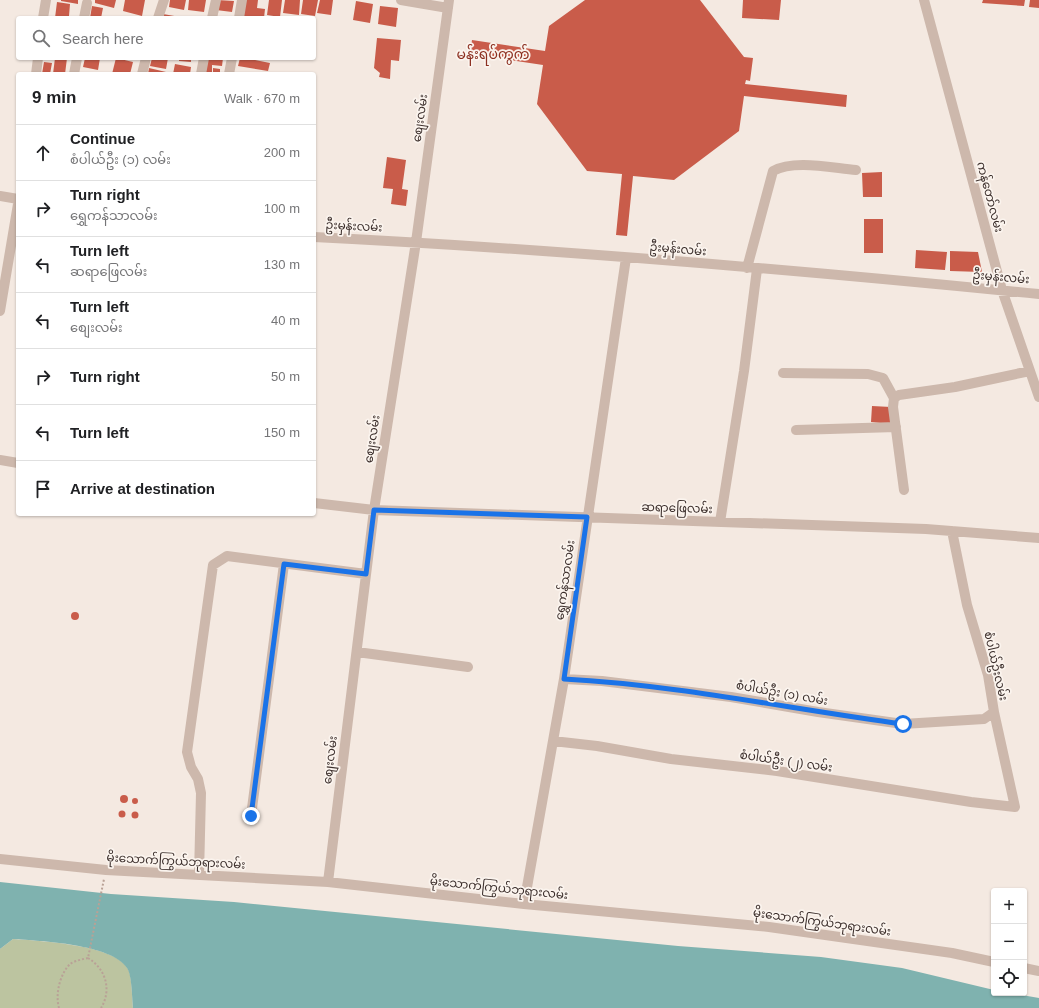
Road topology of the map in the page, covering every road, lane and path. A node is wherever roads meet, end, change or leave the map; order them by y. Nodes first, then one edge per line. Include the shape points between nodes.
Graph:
1 (46, 0) edge
2 (164, 0) edge
3 (216, 0) edge
4 (242, 0) edge
5 (401, 0) edge
6 (924, 0) edge
7 (87, 3) dead end
8 (449, 4) edge
9 (44, 16) edge
10 (84, 16) edge
11 (159, 16) edge
12 (212, 16) edge
13 (239, 16) edge
14 (38, 60) edge
15 (77, 60) edge
16 (146, 60) edge
17 (204, 60) edge
18 (232, 60) edge
19 (36, 72) edge
20 (74, 72) edge
21 (142, 72) edge
22 (201, 72) edge
23 (229, 72) edge
24 (856, 170) dead end
25 (0, 196) edge
26 (16, 199) edge
27 (16, 216) edge
28 (316, 237) edge
29 (416, 242) junction
30 (626, 258) junction
31 (752, 269) junction
32 (1002, 290) junction
33 (1039, 294) edge
34 (0, 311) edge
35 (1030, 371) junction
36 (782, 373) dead end
37 (1039, 397) edge
38 (894, 398) junction
39 (896, 427) junction
40 (796, 430) dead end
41 (0, 460) edge
42 (16, 463) edge
43 (904, 490) dead end
44 (316, 504) edge
45 (374, 510) junction
46 (587, 517) junction
47 (720, 522) junction
48 (952, 531) junction
49 (1039, 538) edge
50 (284, 564) junction
51 (366, 574) junction
52 (357, 652) junction
53 (468, 667) dead end
54 (564, 679) junction
55 (994, 712) junction
56 (554, 741) junction
57 (1015, 807) joint
58 (251, 816) dead end
59 (0, 859) edge
60 (199, 875) junction
61 (328, 882) junction
62 (102, 890) dead end
63 (524, 904) junction
64 (88, 958) junction
65 (991, 961) edge
66 (1027, 969) edge
67 (1039, 971) edge
68 (60, 1008) edge
69 (101, 1008) edge

1 - 9 street
2 - 11 street
3 - 12 street
4 - 13 street
5 - 8 street
6 - 32 street, ကန်တော်လမ်း
7 - 10 street
8 - 29 street, စျေးလမ်း
14 - 19 street
15 - 20 street
16 - 21 street
17 - 22 street
18 - 23 street
24 - 31 street via 797,165 780,167 773,171
25 - 26 street
27 - 34 street
28 - 29 street, ဦးမှန်းလမ်း
29 - 30 street, ဦးမှန်းလမ်း
29 - 45 street, စျေးလမ်း
30 - 31 street, ဦးမှန်းလမ်း
30 - 46 street, ‌ရွှေကန်သာလမ်း
31 - 32 street, ဦးမှန်းလမ်း
31 - 47 street via 744,372
32 - 33 street, ဦးမှန်းလမ်း
32 - 35 street, ကန်တော်လမ်း
35 - 37 street, ကန်တော်လမ်း
35 - 38 street
36 - 38 street via 868,374 883,378
38 - 39 street
39 - 40 street
39 - 43 street
41 - 42 street
44 - 45 street, ဆရာဖြေလမ်း
45 - 46 street, ဆရာဖြေလမ်း
45 - 51 street, စျေးလမ်း
46 - 47 street, ဆရာဖြေလမ်း
46 - 54 street, ‌ရွှေကန်သာလမ်း
47 - 48 street, ဆရာဖြေလမ်း
48 - 49 street, ဆရာဖြေလမ်း
48 - 55 street, စံပါယ်ဦးလမ်း via 967,605 988,675
50 - 51 street
50 - 58 street
50 - 60 street via 227,556 213,565 187,752 198,779 200,793
51 - 52 street, စျေးလမ်း
52 - 53 street
52 - 61 street, စျေးလမ်း
54 - 55 street, စံပါယ်ဦး (၁) လမ်း via 602,681 731,697 903,724 984,719
54 - 56 street, ‌ရွှေကန်သာလမ်း
55 - 57 street, စံပါယ်ဦးလမ်း
56 - 57 street, စံပါယ်ဦး (၂) လမ်း
56 - 63 street, ‌ရွှေကန်သာလမ်း
59 - 60 street, မိုးသောက်ကြွယ်ဘုရားလမ်း via 106,870
60 - 61 street, မိုးသောက်ကြွယ်ဘုရားလမ်း
61 - 63 street, မိုးသောက်ကြွယ်ဘုရားလမ်း
62 - 64 path
63 - 65 street, မိုးသောက်ကြွယ်ဘုရားလမ်း via 770,927 952,953
64 - 68 path via 71,963 60,980
64 - 69 path via 103,972 108,985 106,1001
66 - 67 street

